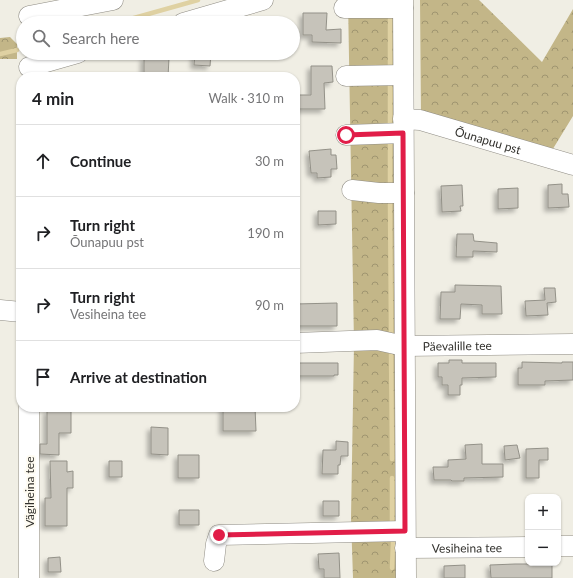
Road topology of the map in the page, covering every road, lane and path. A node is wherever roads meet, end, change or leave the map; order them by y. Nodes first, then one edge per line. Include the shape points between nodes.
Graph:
1 (113, 0) edge
2 (263, 0) edge
3 (403, 4) edge
4 (344, 8) dead end
5 (28, 13) edge
6 (207, 16) edge
7 (52, 60) edge
8 (29, 66) edge
9 (403, 75) junction
10 (346, 76) dead end
11 (403, 126) junction
12 (346, 135) dead end
13 (573, 165) edge
14 (352, 190) dead end
15 (404, 193) junction
16 (0, 310) edge
17 (16, 312) edge
18 (300, 343) edge
19 (573, 344) edge
20 (404, 346) junction
21 (29, 412) edge
22 (405, 539) junction
23 (561, 546) edge
24 (573, 546) edge
25 (525, 547) edge
26 (214, 562) dead end
27 (29, 578) edge
28 (406, 578) edge

1 - 5 street
2 - 6 street
3 - 4 street
3 - 9 street
7 - 8 street
9 - 10 street
9 - 11 street
11 - 12 street, Õunapuu pst
11 - 13 street, Õunapuu pst via 420,120
11 - 15 street
14 - 15 street
15 - 20 street
16 - 17 street
18 - 20 street, Päevalille tee via 378,340
19 - 20 street, Päevalille tee
20 - 22 street
21 - 27 street, Vägiheina tee
22 - 25 street, Vesiheina tee
22 - 26 street, Vesiheina tee via 219,535
22 - 28 street
23 - 24 street

